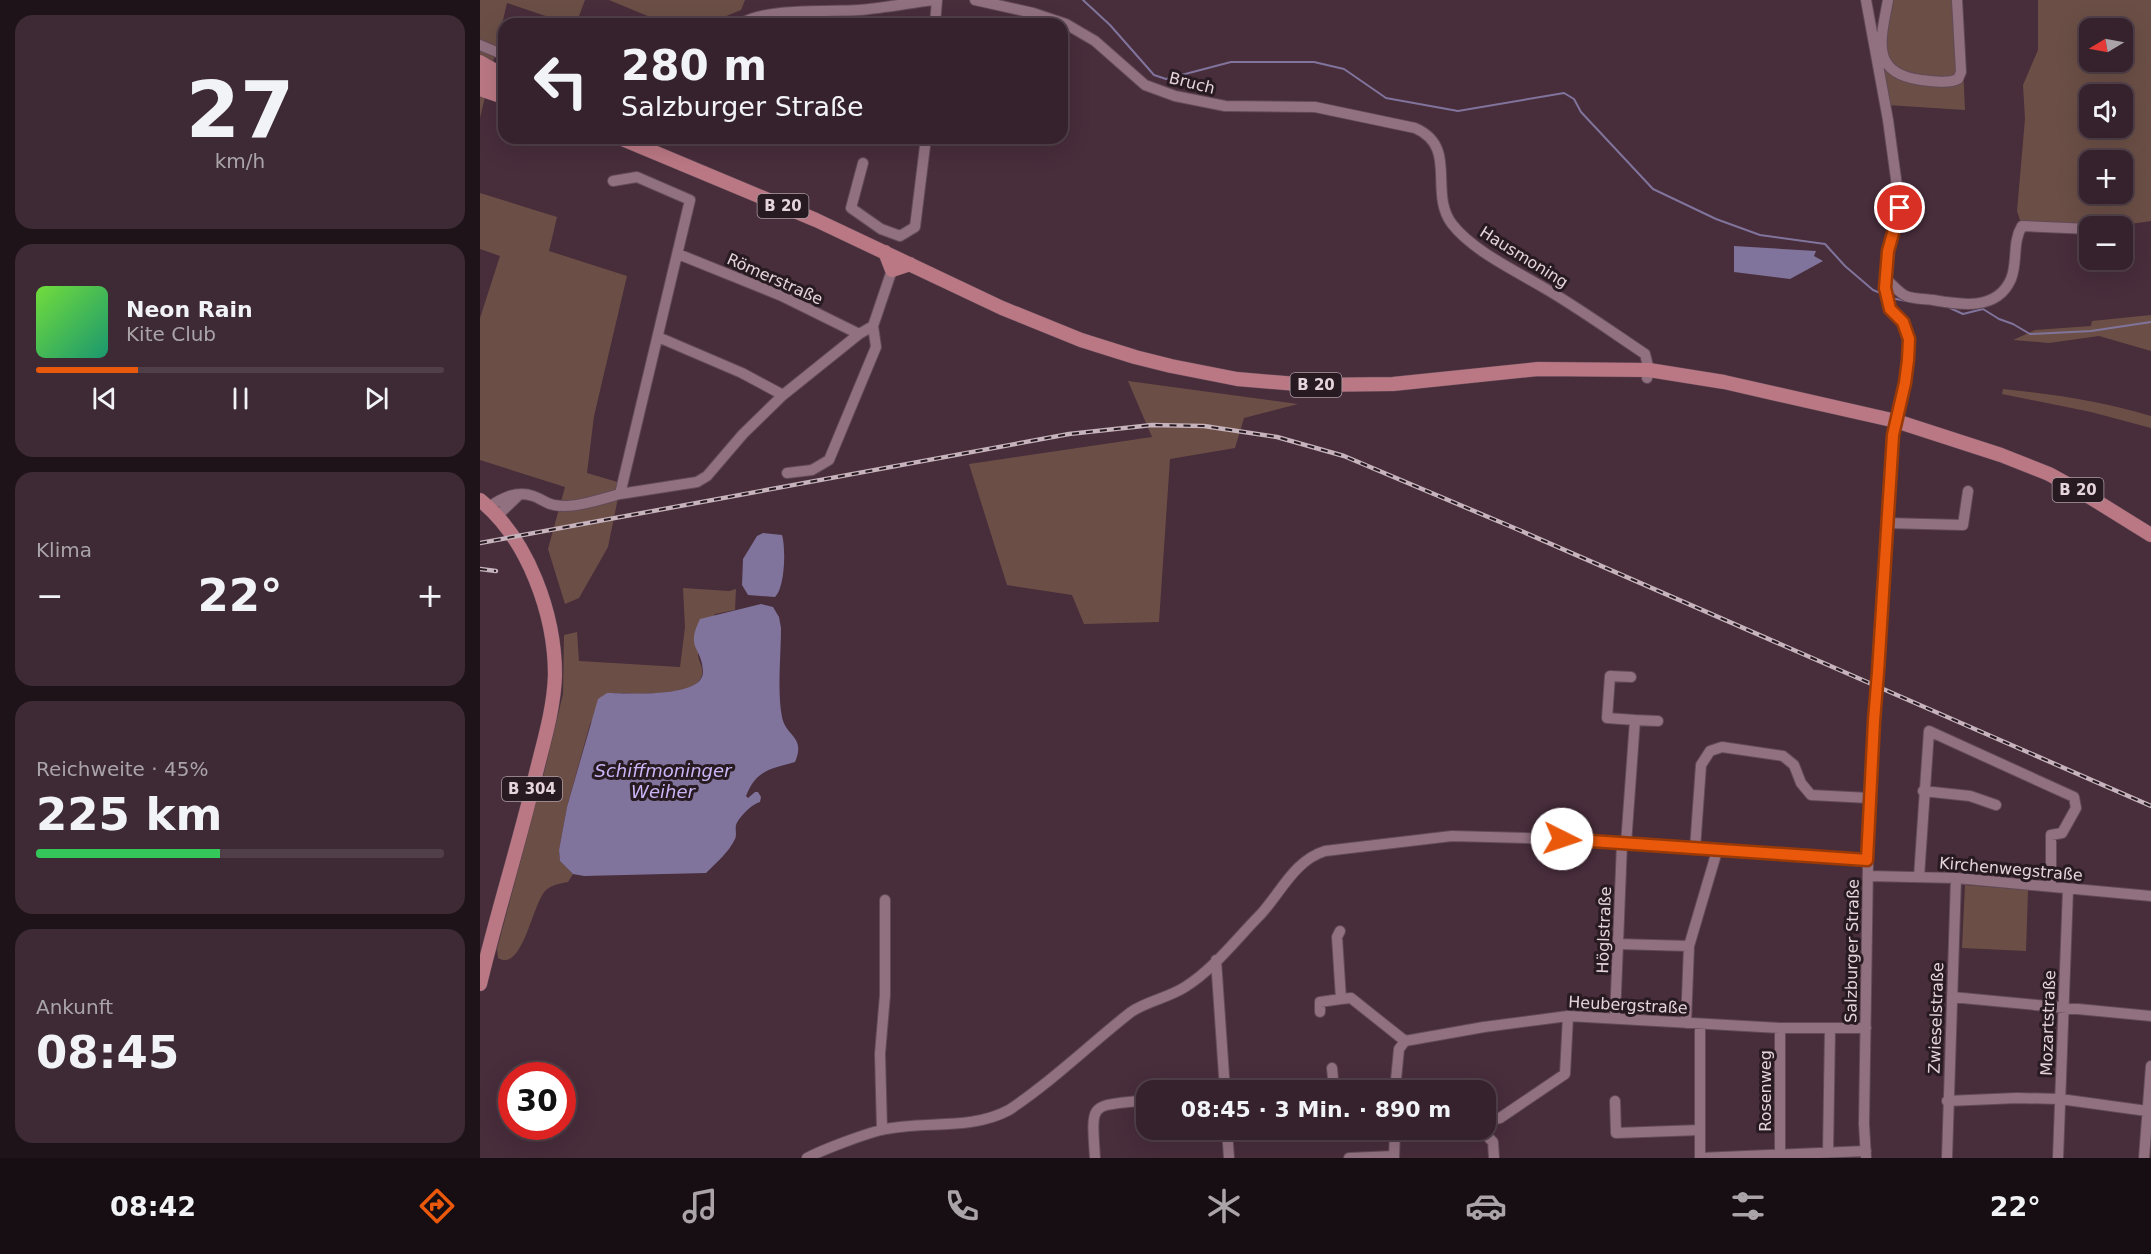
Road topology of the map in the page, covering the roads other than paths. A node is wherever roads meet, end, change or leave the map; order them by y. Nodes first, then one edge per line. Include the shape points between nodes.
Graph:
1 (935, 0) edge
2 (975, 0) edge
3 (1866, 0) edge
4 (1888, 0) edge
5 (1957, 0) edge
6 (757, 18) edge
7 (935, 18) edge
8 (1048, 18) edge
9 (1068, 25) edge
10 (480, 45) edge
11 (498, 52) edge
12 (480, 62) edge
13 (1892, 70) junction
14 (498, 72) edge
15 (480, 76) edge
16 (1880, 78) junction
17 (498, 84) edge
18 (480, 89) edge
19 (498, 95) edge
20 (1423, 132) joint
21 (634, 144) edge
22 (925, 144) edge
23 (863, 163) dead end
24 (613, 181) dead end
25 (2079, 229) edge
26 (885, 252) junction
27 (678, 254) junction
28 (910, 264) junction
29 (892, 270) junction
30 (1886, 288) junction
31 (873, 326) junction
32 (859, 334) junction
33 (658, 337) junction
34 (1648, 374) junction
35 (783, 395) junction
36 (1896, 421) junction
37 (788, 473) dead end
38 (1968, 492) dead end
39 (620, 494) junction
40 (489, 508) edge
41 (1886, 523) junction
42 (2151, 535) edge
43 (1631, 677) dead end
44 (1635, 720) junction
45 (1658, 721) dead end
46 (1923, 791) junction
47 (1869, 798) junction
48 (1996, 805) dead end
49 (1624, 843) junction
50 (1695, 849) junction
51 (1717, 851) junction
52 (1867, 860) junction
53 (1868, 876) junction
54 (1919, 877) junction
55 (1956, 878) junction
56 (2051, 887) junction
57 (2068, 889) junction
58 (2151, 896) edge
59 (885, 900) dead end
60 (1340, 931) dead end
61 (1618, 944) junction
62 (1689, 946) junction
63 (1216, 960) junction
64 (480, 984) edge
65 (1952, 997) junction
66 (1341, 999) junction
67 (2064, 1008) junction
68 (1320, 1012) dead end
69 (1568, 1016) junction
70 (2151, 1016) edge
71 (1615, 1018) junction
72 (1686, 1023) junction
73 (1700, 1024) junction
74 (1780, 1028) junction
75 (1830, 1028) junction
76 (1866, 1028) junction
77 (1405, 1041) junction
78 (2151, 1066) edge
79 (1332, 1068) dead end
80 (1224, 1080) edge
81 (1333, 1080) edge
82 (1396, 1080) edge
83 (2060, 1099) junction
84 (1136, 1101) edge
85 (1615, 1101) dead end
86 (1947, 1101) junction
87 (2147, 1111) junction
88 (1496, 1120) edge
89 (882, 1130) junction
90 (1700, 1130) junction
91 (1228, 1140) edge
92 (1395, 1140) edge
93 (1492, 1140) edge
94 (1828, 1153) junction
95 (1866, 1154) edge
96 (1780, 1155) junction
97 (1394, 1157) edge
98 (1766, 1157) edge
99 (807, 1158) edge
100 (1095, 1158) edge
101 (1229, 1158) edge
102 (1349, 1158) edge
103 (1494, 1158) edge
104 (1700, 1158) edge
105 (1947, 1158) edge
106 (2058, 1158) edge
107 (2144, 1158) edge

1 - 6 street
1 - 7 street
2 - 8 street, Bruch
3 - 16 street
4 - 13 street via 1880,45
5 - 13 street via 1961,72 1958,79 1923,80
9 - 20 street, Bruch via 1095,41 1145,85 1175,96 1225,106 1314,107
10 - 11 street
12 - 14 main road
13 - 16 street
15 - 17 main road
16 - 30 street via 1900,208 1888,251
18 - 19 main road
20 - 34 street, Hausmoning via 1440,154 1444,209 1452,223 1471,243 1645,354
21 - 26 main road, B 20
22 - 23 street via 915,227 900,236 867,221 851,208
24 - 27 street via 637,177 690,200
25 - 30 street via 2022,226 2017,234 2014,269 2004,291 1984,302 1957,304 1905,296
26 - 28 main road, B 20
26 - 29 main road
27 - 32 street, Römerstraße via 782,296
27 - 33 street
28 - 29 main road
28 - 34 main road, B 20 via 1080,340 1237,379 1309,385 1393,384 1538,369
29 - 31 street
30 - 36 street via 1890,309 1903,322 1909,339
31 - 32 street
31 - 37 street via 876,347 829,460 812,470
32 - 35 street
33 - 35 street
33 - 39 street
34 - 36 main road, B 20 via 1772,391
35 - 39 street via 707,477
36 - 41 street
36 - 42 main road, B 20 via 2049,474
38 - 41 street via 1963,525
39 - 40 street via 568,506 521,493
40 - 64 main road, B 304 via 526,558 536,579 552,632 555,675 540,755
41 - 47 street, Salzburger Straße
43 - 44 street via 1610,676 1607,718
44 - 45 street
44 - 49 street, Höglstraße
46 - 48 street via 1970,796
46 - 54 street
46 - 56 street via 1929,731 2074,797 2076,808 2062,833 2051,835
47 - 50 street via 1811,795 1794,765 1783,756 1722,747 1710,751 1701,765
47 - 52 street, Salzburger Straße
49 - 50 street
49 - 61 street, Höglstraße
49 - 63 street via 1452,836 1341,847 1314,854
50 - 51 street
51 - 52 street
51 - 62 street
52 - 53 street, Salzburger Straße
53 - 54 street, Kirchenwegstraße
53 - 76 street, Salzburger Straße
54 - 55 street, Kirchenwegstraße
55 - 56 street, Kirchenwegstraße
55 - 65 street, Zwieselstraße
56 - 57 street, Kirchenwegstraße
57 - 58 street, Kirchenwegstraße
57 - 67 street, Mozartstraße
59 - 89 street
60 - 66 street via 1336,937
61 - 62 street
61 - 71 street, Höglstraße
62 - 72 street
63 - 80 street
63 - 89 street via 1182,990 1133,1011 1029,1096 999,1115
65 - 67 street
65 - 86 street, Zwieselstraße
66 - 68 street via 1320,1002
66 - 77 street via 1351,998
67 - 70 street
67 - 83 street, Mozartstraße
69 - 71 street, Heubergstraße
69 - 77 street, Heubergstraße
69 - 88 street via 1565,1074
71 - 72 street, Heubergstraße
72 - 73 street, Heubergstraße
73 - 74 street, Heubergstraße
73 - 90 street
74 - 75 street, Heubergstraße
74 - 96 street, Rosenweg
75 - 76 street, Heubergstraße
75 - 94 street
76 - 95 street, Salzburger Straße
77 - 82 street via 1400,1049
78 - 87 street
79 - 81 street
83 - 86 street
83 - 87 street
83 - 106 street, Mozartstraße
84 - 100 street via 1096,1110
85 - 90 street via 1616,1133
86 - 105 street, Zwieselstraße
87 - 107 street
89 - 99 street
90 - 104 street
91 - 101 street
92 - 97 street
93 - 103 street
94 - 95 street
94 - 96 street
96 - 98 street
97 - 102 street
98 - 104 street

